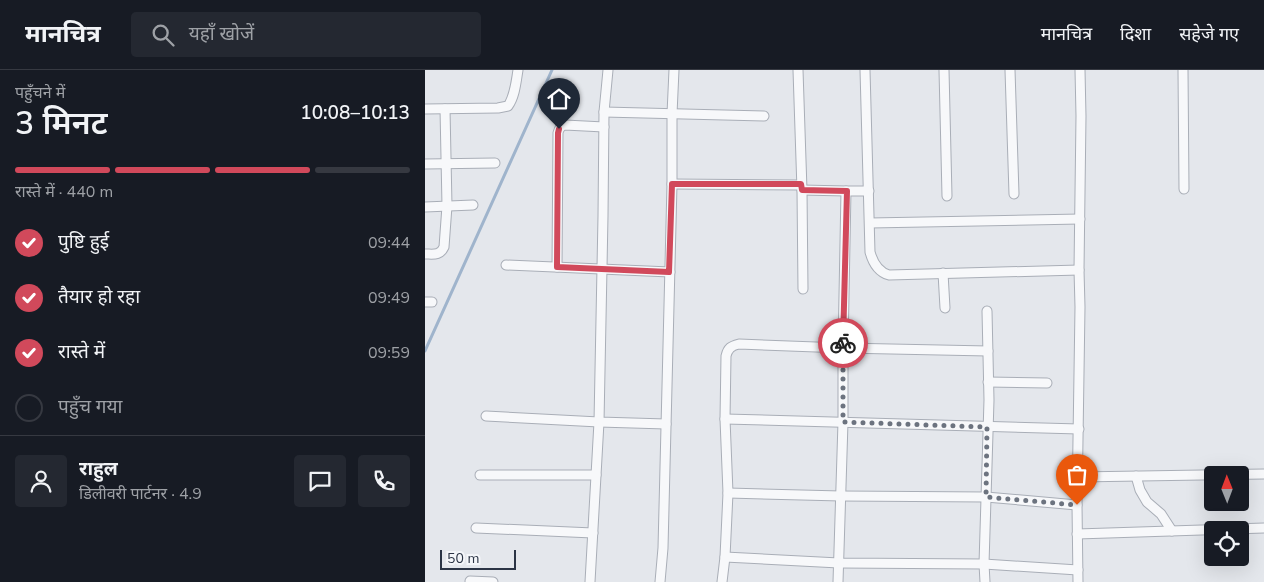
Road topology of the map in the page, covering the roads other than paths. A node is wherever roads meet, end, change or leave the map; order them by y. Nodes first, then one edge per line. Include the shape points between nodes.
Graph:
1 (518, 70) edge
2 (608, 70) edge
3 (674, 70) edge
4 (798, 70) edge
5 (865, 70) edge
6 (944, 70) edge
7 (1010, 70) edge
8 (1080, 70) edge
9 (1183, 70) edge
10 (425, 109) edge
11 (445, 109) junction
12 (604, 112) junction
13 (671, 114) junction
14 (764, 116) dead end
15 (604, 127) junction
16 (495, 163) dead end
17 (425, 164) edge
18 (446, 164) junction
19 (672, 184) junction
20 (802, 187) junction
21 (1184, 189) dead end
22 (847, 191) junction
23 (869, 191) junction
24 (1014, 194) dead end
25 (947, 196) dead end
26 (473, 205) dead end
27 (447, 206) junction
28 (425, 207) edge
29 (1080, 219) junction
30 (869, 223) junction
31 (425, 254) edge
32 (506, 265) dead end
33 (557, 267) junction
34 (601, 269) junction
35 (1079, 270) junction
36 (669, 272) junction
37 (943, 273) junction
38 (803, 288) dead end
39 (945, 308) dead end
40 (987, 311) dead end
41 (843, 348) junction
42 (988, 351) junction
43 (988, 382) junction
44 (1047, 383) dead end
45 (486, 416) dead end
46 (725, 419) junction
47 (599, 422) junction
48 (843, 422) junction
49 (666, 424) junction
50 (987, 427) junction
51 (1079, 429) junction
52 (1264, 474) edge
53 (480, 475) dead end
54 (596, 475) junction
55 (1136, 476) junction
56 (1078, 477) junction
57 (728, 493) junction
58 (841, 496) junction
59 (986, 497) junction
60 (1077, 505) junction
61 (476, 528) dead end
62 (1264, 528) edge
63 (1172, 531) junction
64 (593, 533) junction
65 (1077, 534) junction
66 (725, 558) junction
67 (839, 563) junction
68 (983, 564) junction
69 (1077, 570) junction
70 (470, 581) dead end
71 (493, 582) edge
72 (590, 582) edge
73 (660, 582) edge
74 (722, 582) edge
75 (838, 582) edge
76 (985, 582) edge
77 (1078, 582) edge

1 - 11 street via 508,106
2 - 12 street
3 - 13 street
4 - 20 street
5 - 23 street
6 - 25 street
7 - 24 street
8 - 29 street
9 - 21 street
10 - 11 street
11 - 18 street
12 - 13 street
12 - 15 street
13 - 14 street
13 - 19 street
15 - 33 street via 565,125 559,129
15 - 34 street
16 - 18 street
17 - 18 street
18 - 27 street
19 - 20 street
19 - 36 street
20 - 22 street
20 - 38 street
22 - 23 street
22 - 41 street
23 - 30 street
26 - 27 street
27 - 28 street
27 - 31 street via 442,252
29 - 30 street
29 - 35 street
30 - 37 street via 872,258 883,273
32 - 33 street
33 - 34 street
34 - 36 street
34 - 47 street
35 - 37 street
35 - 51 street
36 - 49 street
37 - 39 street
40 - 42 street
41 - 42 street
41 - 46 street via 732,346 726,356
41 - 48 street
42 - 43 street
43 - 44 street
43 - 50 street
45 - 47 street
46 - 48 street
46 - 57 street
47 - 49 street
47 - 54 street
48 - 50 street
48 - 58 street
49 - 73 street
50 - 51 street
50 - 59 street
51 - 56 street
52 - 55 street
53 - 54 street
54 - 64 street
55 - 56 street
55 - 63 street via 1147,502 1161,514
56 - 60 street
57 - 58 street
57 - 66 street
58 - 59 street
58 - 67 street
59 - 60 street
59 - 68 street
60 - 65 street
61 - 64 street
62 - 63 street
63 - 65 street
64 - 72 street
65 - 69 street
66 - 67 street
66 - 74 street
67 - 68 street
67 - 75 street
68 - 69 street
68 - 76 street
69 - 77 street
70 - 71 street

